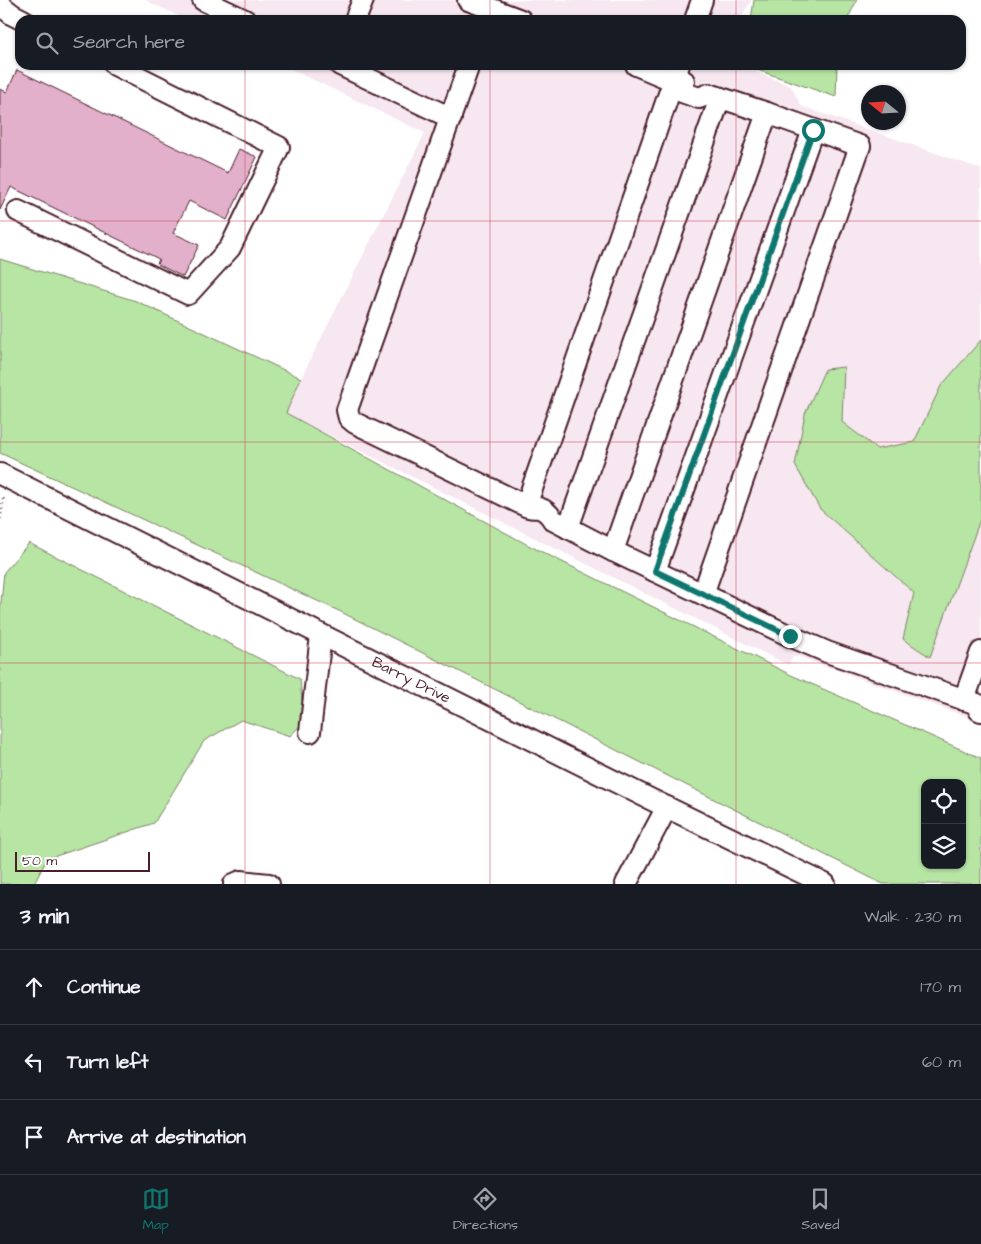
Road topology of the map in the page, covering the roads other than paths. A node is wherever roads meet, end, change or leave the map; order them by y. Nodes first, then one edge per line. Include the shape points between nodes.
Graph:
1 (204, 0) edge
2 (363, 0) edge
3 (468, 0) edge
4 (702, 0) edge
5 (0, 5) edge
6 (488, 14) edge
7 (235, 15) edge
8 (357, 15) edge
9 (697, 15) edge
10 (15, 16) edge
11 (125, 70) edge
12 (350, 70) edge
13 (467, 70) edge
14 (655, 70) edge
15 (677, 76) edge
16 (715, 96) junction
17 (767, 114) junction
18 (451, 118) junction
19 (813, 130) junction
20 (18, 211) dead end
21 (0, 474) edge
22 (529, 508) junction
23 (560, 524) junction
24 (613, 551) junction
25 (655, 571) junction
26 (703, 594) junction
27 (321, 635) junction
28 (981, 652) edge
29 (976, 704) edge
30 (310, 732) dead end
31 (667, 808) junction
32 (234, 884) edge
33 (269, 884) edge
34 (626, 884) edge
35 (825, 884) edge

1 - 7 street
2 - 8 street
3 - 6 street
4 - 9 street
5 - 10 street
11 - 20 street via 279,147 230,248 188,294
12 - 18 street
13 - 18 street
14 - 15 street
15 - 16 street via 682,92 699,98
15 - 22 street
16 - 17 street
16 - 23 street
17 - 19 street
17 - 24 street
18 - 22 street via 347,410 348,418
19 - 25 street
19 - 26 street via 860,146
21 - 27 street, Barry Drive
22 - 23 street via 544,510
23 - 24 street
24 - 25 street
25 - 26 street
26 - 29 street via 827,652
27 - 30 street
27 - 31 street, Barry Drive
28 - 29 street
31 - 34 street
31 - 35 street, Barry Drive
32 - 33 street via 241,881

